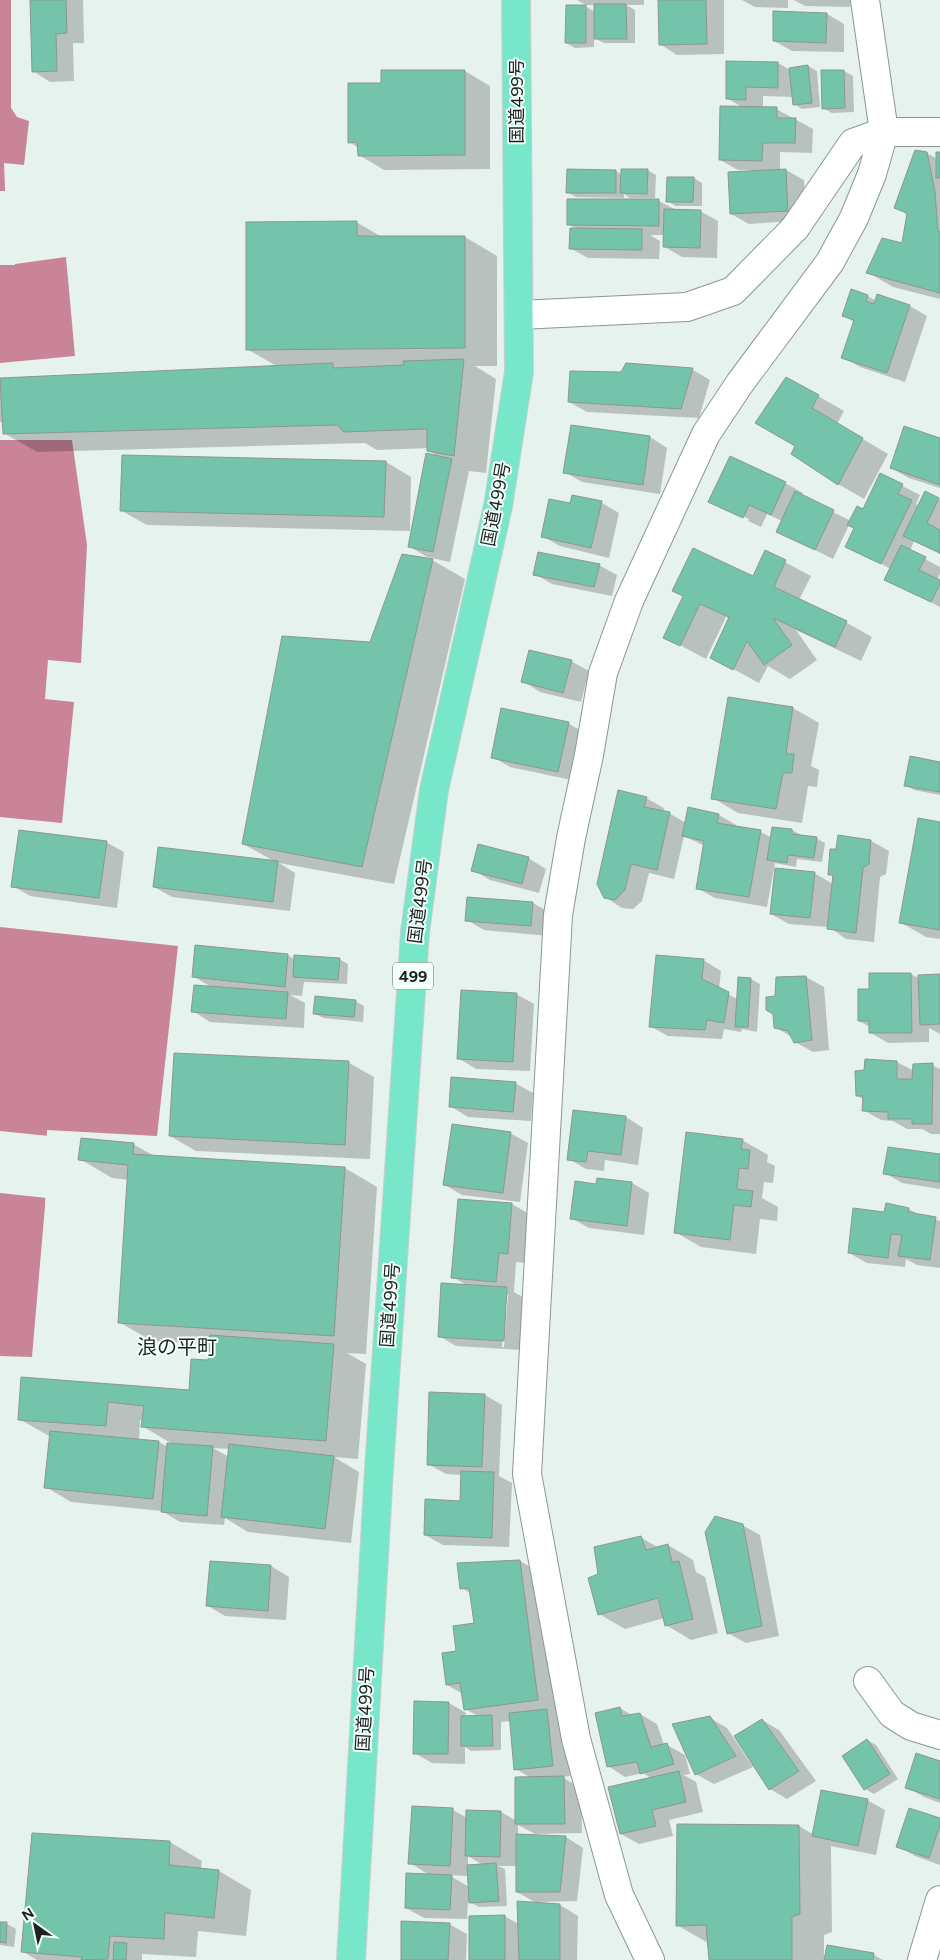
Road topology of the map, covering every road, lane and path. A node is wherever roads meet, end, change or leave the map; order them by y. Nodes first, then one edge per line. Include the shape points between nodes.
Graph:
1 (516, 0) edge
2 (864, 0) edge
3 (884, 132) junction
4 (940, 132) edge
5 (519, 315) junction
6 (868, 1681) dead end
7 (940, 1735) edge
8 (940, 1900) edge
9 (351, 1960) edge
10 (650, 1960) edge
11 (922, 1960) edge

1 - 5 highway, 国道499号 / 499
2 - 3 street
3 - 4 street
3 - 5 street via 853,143 795,228 732,291 687,307
3 - 10 street via 872,174 854,218 830,262 706,434 629,601 603,673 558,915 527,1474 576,1739 619,1896
5 - 9 highway, 国道499号 / 499 via 519,372 499,496 434,790 416,932 378,1488
6 - 7 street via 892,1714 911,1726
8 - 11 street

